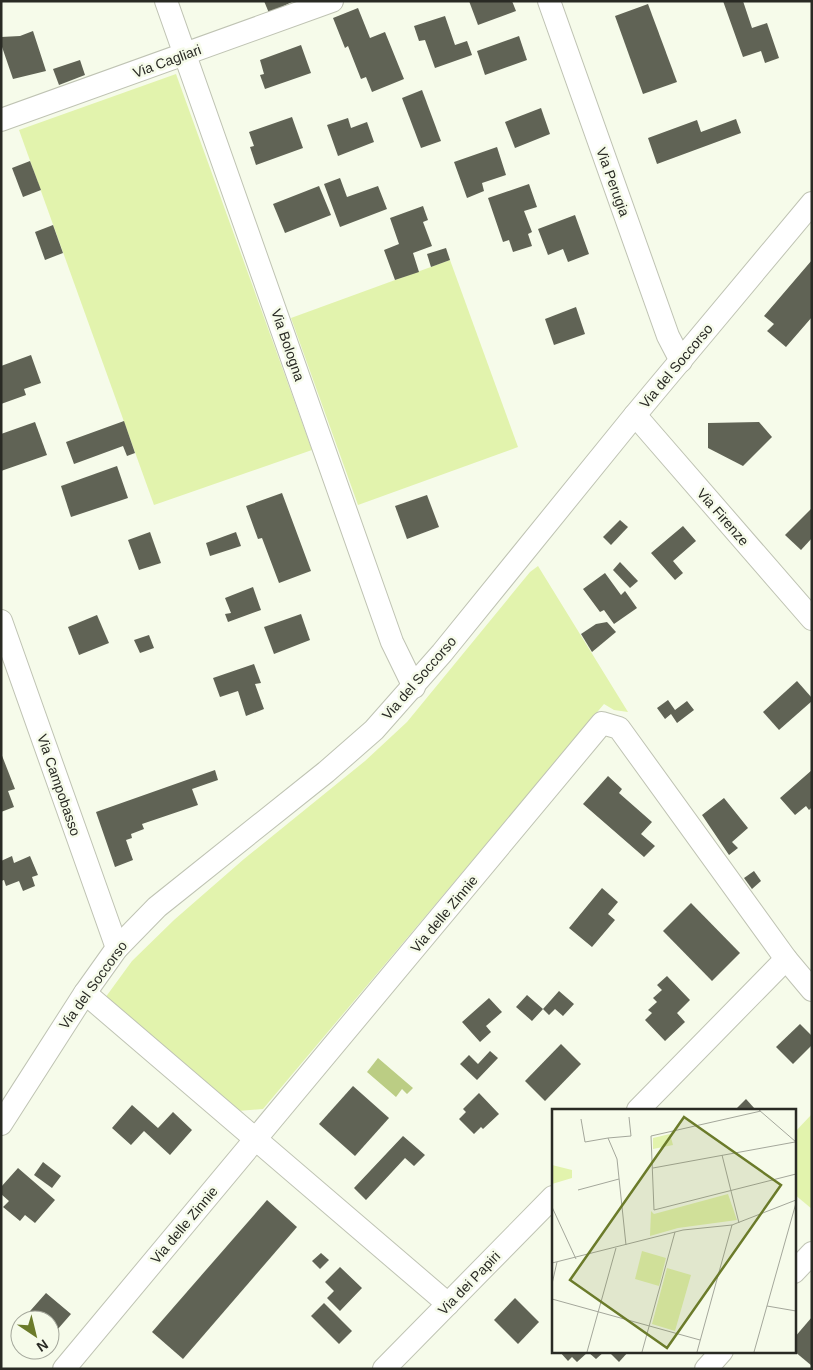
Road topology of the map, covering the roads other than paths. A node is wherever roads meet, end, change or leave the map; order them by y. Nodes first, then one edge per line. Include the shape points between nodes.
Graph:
1 (166, 1) edge
2 (332, 1) edge
3 (549, 1) edge
4 (185, 54) junction
5 (1, 120) edge
6 (812, 203) edge
7 (681, 361) junction
8 (635, 415) junction
9 (812, 619) edge
10 (1, 621) edge
11 (414, 687) junction
12 (117, 948) junction
13 (786, 959) junction
14 (812, 990) edge
15 (84, 993) junction
16 (639, 1109) edge
17 (1, 1124) edge
18 (256, 1140) junction
19 (552, 1198) edge
20 (812, 1253) edge
21 (796, 1270) edge
22 (448, 1304) junction
23 (721, 1352) edge
24 (64, 1369) edge
25 (384, 1369) edge
26 (706, 1369) edge

1 - 4 street, Via Bologna
2 - 4 street, Via Cagliari
3 - 7 street, Via Perugia via 668,336
4 - 5 street, Via Cagliari
4 - 11 street, Via Bologna via 392,642
6 - 7 street, Via del Soccorso
7 - 8 street, Via del Soccorso
8 - 9 street, Via Firenze
8 - 11 street, Via del Soccorso
10 - 12 street, Via Campobasso
11 - 12 street, Via del Soccorso via 374,730 157,908
12 - 15 street, Via del Soccorso
13 - 14 street, Via delle Zinnie
13 - 16 street
13 - 18 street, Via delle Zinnie via 619,728 602,723
15 - 17 street, Via del Soccorso
15 - 18 street
18 - 22 street
18 - 24 street, Via delle Zinnie
19 - 22 street, Via dei Papiri
20 - 21 street
22 - 25 street, Via dei Papiri
23 - 26 street

